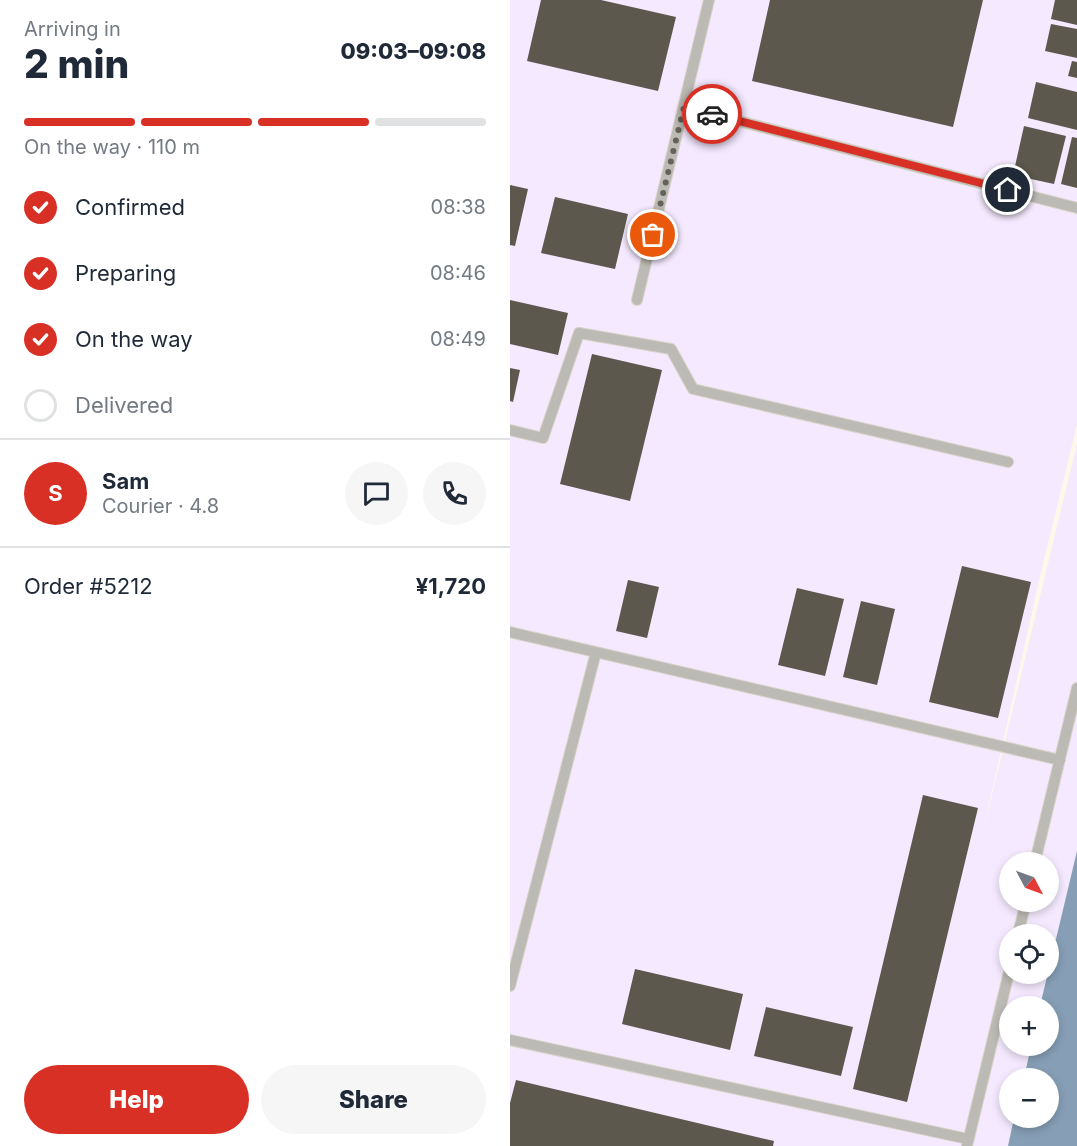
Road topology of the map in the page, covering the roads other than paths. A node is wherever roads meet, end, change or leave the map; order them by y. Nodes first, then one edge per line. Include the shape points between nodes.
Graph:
1 (709, 0) edge
2 (684, 107) junction
3 (1077, 208) edge
4 (637, 300) dead end
5 (510, 430) edge
6 (1008, 462) dead end
7 (510, 632) edge
8 (596, 652) junction
9 (1077, 688) edge
10 (1060, 760) junction
11 (1037, 852) edge
12 (1006, 984) edge
13 (510, 987) edge
14 (510, 1040) edge
15 (968, 1143) edge

1 - 2 lane
2 - 3 lane
2 - 4 lane
5 - 6 lane via 543,438 579,333 671,350 693,389
7 - 8 lane
8 - 10 lane
8 - 13 lane
9 - 10 lane
10 - 11 lane
12 - 15 lane
14 - 15 lane

